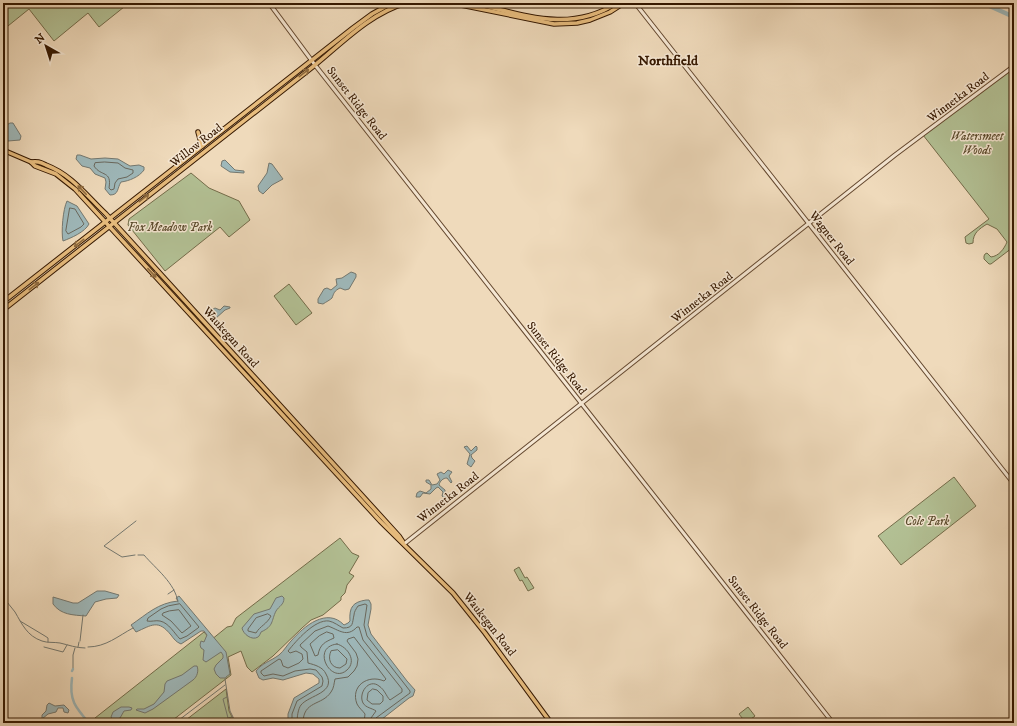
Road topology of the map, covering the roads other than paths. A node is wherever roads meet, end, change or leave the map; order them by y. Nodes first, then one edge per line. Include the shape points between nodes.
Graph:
1 (268, 3) edge
2 (392, 3) edge
3 (406, 3) edge
4 (451, 3) edge
5 (472, 3) edge
6 (617, 3) edge
7 (624, 3) edge
8 (635, 3) edge
9 (312, 61) junction
10 (315, 65) junction
11 (1014, 66) edge
12 (198, 132) dead end
13 (202, 146) junction
14 (3, 150) edge
15 (31, 162) junction
16 (110, 219) junction
17 (105, 222) junction
18 (114, 222) junction
19 (809, 223) junction
20 (109, 226) junction
21 (3, 302) edge
22 (3, 310) edge
23 (582, 403) junction
24 (282, 411) junction
25 (1014, 484) edge
26 (404, 544) junction
27 (551, 723) edge
28 (833, 723) edge

1 - 9 street, Sunset Ridge Road
2 - 9 main road, Willow Road via 359,23
3 - 10 main road, Willow Road via 378,15
4 - 7 main road via 554,24 590,20
5 - 6 main road via 559,20 578,19 598,13
8 - 19 street, Wagner Road
9 - 10 street, Sunset Ridge Road
9 - 13 main road, Willow Road
18 -> 10 main road, Willow Road
10 - 23 street, Sunset Ridge Road
11 - 19 street, Winnetka Road
12 - 13 main road
13 - 16 main road, Willow Road
14 - 15 main road, Waukegan Road
16 -> 15 main road, Waukegan Road via 69,177 37,161
15 - 17 main road, Waukegan Road via 60,176
16 - 17 main road, Willow Road
16 - 18 main road, Waukegan Road
17 - 20 main road, Waukegan Road
17 -> 21 main road, Willow Road
18 - 20 main road, Willow Road
18 - 24 main road, Waukegan Road
19 - 23 street, Winnetka Road
19 - 25 street, Wagner Road
22 -> 20 main road, Willow Road
20 -> 24 main road, Waukegan Road
23 - 26 street, Winnetka Road
23 - 28 street, Sunset Ridge Road
24 - 26 main road, Waukegan Road via 380,522
26 - 27 main road, Waukegan Road via 453,593

